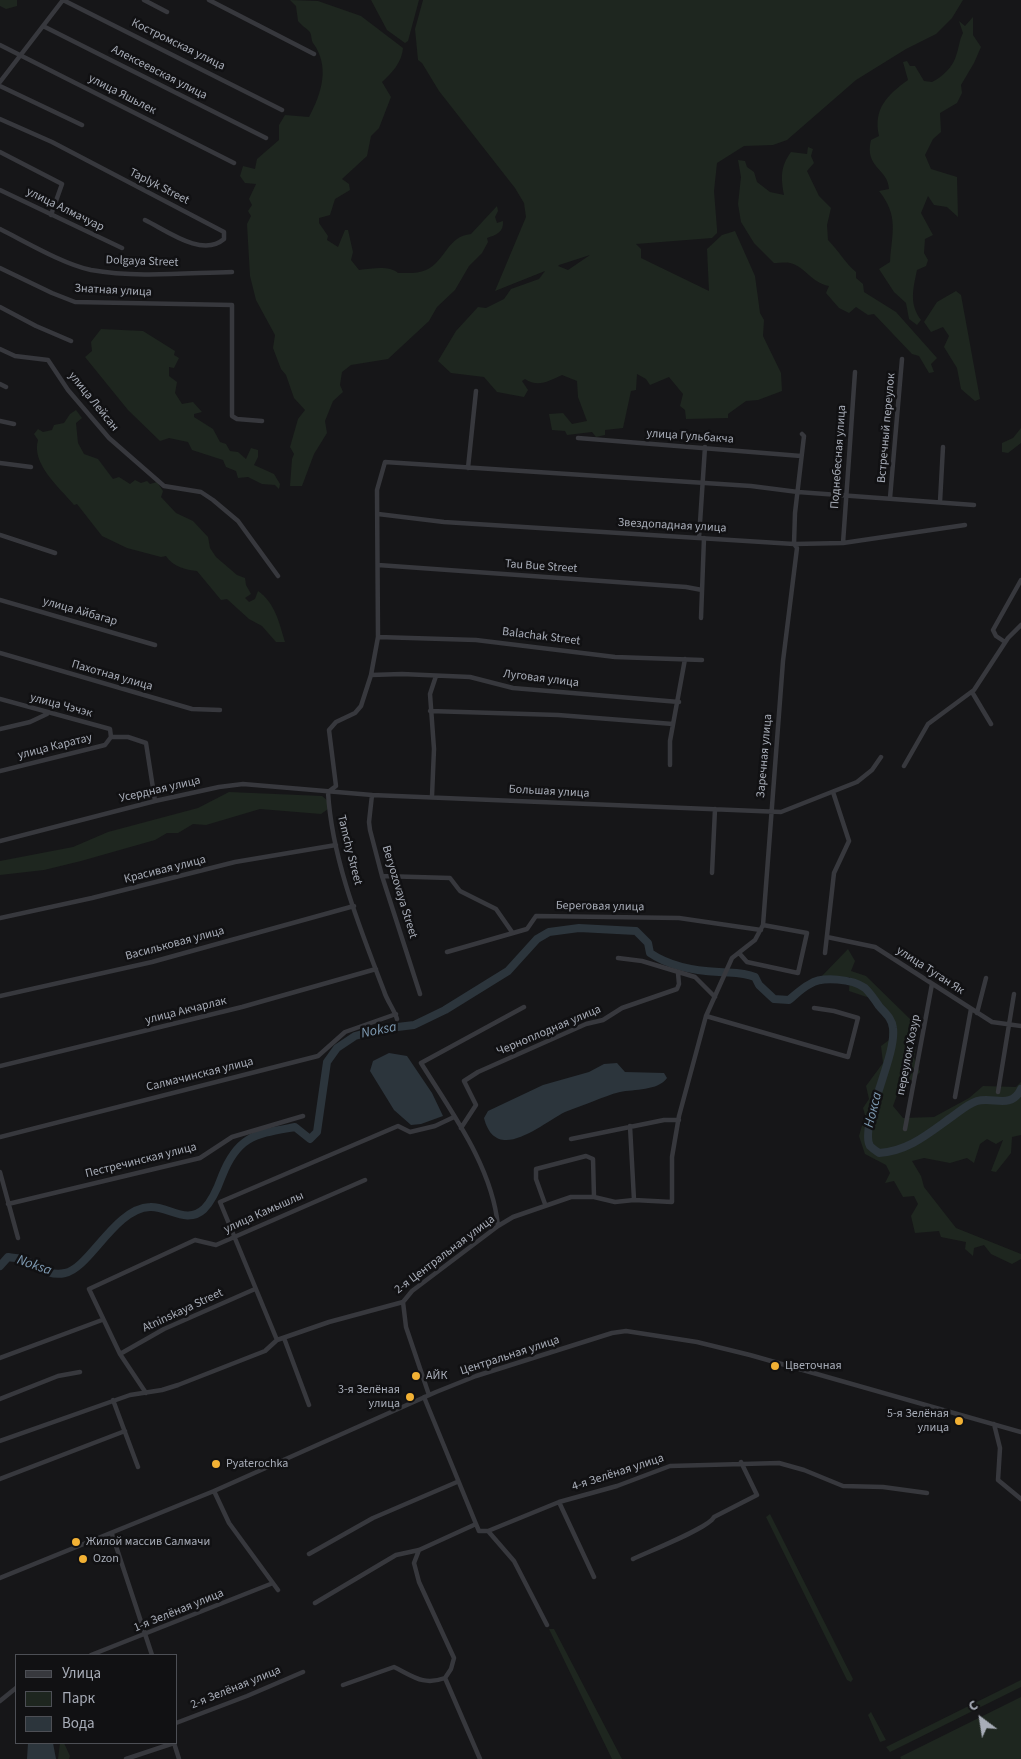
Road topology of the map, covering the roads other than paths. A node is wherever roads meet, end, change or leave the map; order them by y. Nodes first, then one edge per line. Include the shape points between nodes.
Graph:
1 (63, 0) edge
2 (144, 0) edge
3 (209, 0) edge
4 (167, 12) dead end
5 (43, 26) junction
6 (0, 45) edge
7 (314, 54) dead end
8 (19, 55) junction
9 (0, 82) edge
10 (0, 86) edge
11 (282, 110) dead end
12 (0, 119) edge
13 (82, 125) dead end
14 (266, 138) dead end
15 (0, 152) edge
16 (234, 164) dead end
17 (0, 190) edge
18 (51, 215) junction
19 (145, 220) dead end
20 (0, 229) edge
21 (122, 248) dead end
22 (0, 268) edge
23 (232, 272) dead end
24 (0, 307) edge
25 (71, 340) dead end
26 (0, 349) edge
27 (902, 359) dead end
28 (855, 372) dead end
29 (0, 384) edge
30 (6, 386) dead end
31 (476, 391) dead end
32 (0, 421) edge
33 (262, 421) dead end
34 (14, 424) dead end
35 (802, 434) dead end
36 (578, 438) dead end
37 (943, 447) dead end
38 (705, 448) junction
39 (801, 456) junction
40 (0, 463) edge
41 (31, 467) dead end
42 (468, 468) junction
43 (704, 483) junction
44 (798, 492) junction
45 (847, 494) junction
46 (890, 498) junction
47 (940, 502) junction
48 (974, 505) dead end
49 (378, 514) junction
50 (965, 525) dead end
51 (0, 535) edge
52 (701, 538) junction
53 (843, 543) junction
54 (794, 544) junction
55 (55, 553) dead end
56 (378, 565) junction
57 (278, 576) dead end
58 (1021, 580) edge
59 (702, 590) junction
60 (0, 600) edge
61 (701, 618) dead end
62 (1021, 625) edge
63 (378, 637) junction
64 (1005, 642) junction
65 (155, 645) dead end
66 (0, 653) edge
67 (685, 659) junction
68 (702, 660) dead end
69 (371, 675) junction
70 (436, 676) junction
71 (972, 692) junction
72 (0, 700) edge
73 (679, 702) junction
74 (220, 710) dead end
75 (430, 711) junction
76 (47, 714) junction
77 (673, 724) junction
78 (991, 724) dead end
79 (0, 729) edge
80 (111, 737) junction
81 (882, 757) dead end
82 (670, 765) dead end
83 (904, 766) dead end
84 (0, 771) edge
85 (328, 792) junction
86 (833, 792) junction
87 (372, 795) junction
88 (432, 796) junction
89 (155, 801) junction
90 (715, 809) junction
91 (770, 812) junction
92 (0, 841) edge
93 (336, 845) junction
94 (712, 872) dead end
95 (382, 876) junction
96 (354, 906) junction
97 (0, 918) edge
98 (762, 928) junction
99 (512, 932) junction
100 (827, 937) junction
101 (447, 952) dead end
102 (739, 953) junction
103 (825, 953) dead end
104 (618, 958) dead end
105 (376, 969) junction
106 (678, 973) junction
107 (986, 978) dead end
108 (932, 984) junction
109 (420, 994) dead end
110 (1014, 994) dead end
111 (0, 996) edge
112 (715, 997) junction
113 (524, 1007) dead end
114 (814, 1008) dead end
115 (971, 1009) junction
116 (977, 1013) junction
117 (706, 1016) junction
118 (396, 1017) joint
119 (1009, 1025) junction
120 (1021, 1026) edge
121 (0, 1066) edge
122 (998, 1092) dead end
123 (955, 1097) dead end
124 (303, 1116) dead end
125 (454, 1117) junction
126 (679, 1120) junction
127 (630, 1126) junction
128 (461, 1128) junction
129 (905, 1129) dead end
130 (0, 1137) edge
131 (571, 1139) dead end
132 (0, 1172) edge
133 (365, 1180) dead end
134 (2, 1192) edge
135 (594, 1197) junction
136 (634, 1200) junction
137 (8, 1204) junction
138 (544, 1204) junction
139 (498, 1226) junction
140 (235, 1237) junction
141 (18, 1238) dead end
142 (255, 1289) junction
143 (403, 1302) junction
144 (102, 1320) junction
145 (284, 1338) junction
146 (277, 1340) junction
147 (120, 1354) junction
148 (0, 1358) edge
149 (80, 1372) dead end
150 (146, 1393) junction
151 (427, 1396) junction
152 (0, 1400) edge
153 (113, 1400) junction
154 (310, 1405) dead end
155 (994, 1424) junction
156 (125, 1431) junction
157 (1021, 1432) edge
158 (0, 1441) edge
159 (741, 1462) junction
160 (138, 1467) dead end
161 (0, 1479) edge
162 (457, 1482) junction
163 (214, 1491) junction
164 (928, 1493) dead end
165 (1021, 1499) edge
166 (559, 1502) junction
167 (476, 1524) junction
168 (488, 1531) junction
169 (112, 1534) junction
170 (419, 1550) junction
171 (309, 1554) dead end
172 (632, 1559) dead end
173 (594, 1577) dead end
174 (0, 1578) edge
175 (273, 1583) junction
176 (278, 1590) dead end
177 (315, 1603) dead end
178 (547, 1625) dead end
179 (147, 1635) junction
180 (94, 1654) edge
181 (152, 1654) edge
182 (303, 1672) dead end
183 (445, 1678) junction
184 (343, 1685) dead end
185 (15, 1689) edge
186 (0, 1701) edge
187 (178, 1722) edge
188 (171, 1744) edge
189 (174, 1744) edge
190 (126, 1759) edge
191 (179, 1759) edge
192 (480, 1759) edge

1 - 5 street
1 - 11 street, Костромская улица
2 - 4 street
3 - 7 street
5 - 8 street
5 - 14 street, Алексеевская улица
6 - 8 street, улица Яшьлек
8 - 9 street
8 - 16 street, улица Яшьлек
10 - 13 street
12 - 19 street, Taplyk Street via 52,142 224,232 224,239 218,244 195,244
15 - 18 street via 62,184
17 - 18 street, улица Алмачуар
18 - 21 street, улица Алмачуар
20 - 23 street, Dolgaya Street via 90,270 130,274
22 - 33 street, Знатная улица via 75,302 232,305 232,416
24 - 25 street
26 - 57 street, улица Лейсан via 15,356 48,360 68,390 109,438 164,486 201,492 213,500 238,521
27 - 46 street, Встречный переулок
28 - 45 street, Поднебесная улица
29 - 30 street
31 - 42 street
32 - 34 street
35 - 39 street, Заречная улица
36 - 38 street, улица Гульбакча
37 - 47 street
38 - 39 street, улица Гульбакча
38 - 43 street
39 - 44 street, Заречная улица
40 - 41 street
42 - 43 street
42 - 49 street, Tamchy Street via 386,462 377,490
43 - 44 street
43 - 52 street
44 - 45 street
44 - 54 street, Заречная улица
45 - 46 street
45 - 53 street, Поднебесная улица
46 - 47 street
47 - 48 street
49 - 52 street, Звездопадная улица via 454,523
49 - 56 street, Tamchy Street
50 - 53 street, Звездопадная улица
51 - 55 street
52 - 54 street, Звездопадная улица
52 - 59 street
53 - 54 street, Звездопадная улица
54 - 91 street, Заречная улица via 797,548
56 - 59 street, Tau Bue Street via 686,586
56 - 63 street, Tamchy Street
58 - 64 street via 993,630
59 - 61 street
60 - 65 street, улица Айбагар
62 - 64 street
63 - 67 street, Balachak Street via 476,640 615,657
63 - 69 street, Tamchy Street
64 - 71 street
66 - 74 street, Пахотная улица via 192,709
67 - 68 street, Balachak Street
67 - 73 street
69 - 70 street, Луговая улица
69 - 85 street, Tamchy Street via 361,706 329,730 336,786
70 - 73 street, Луговая улица via 470,677 513,688
70 - 75 street via 430,694
71 - 78 street
71 - 83 street via 928,724
72 - 76 street, улица Чэчэк
73 - 77 street
75 - 77 street
75 - 88 street via 434,749
76 - 79 street
76 - 80 street, улица Чэчэк via 110,729
77 - 82 street
80 - 84 street, улица Каратау via 105,745
80 - 89 street via 128,737 146,743
81 - 86 street, Большая улица via 857,782
85 - 87 street, Большая улица
85 - 89 street, Усердная улица via 289,786 231,784
85 - 93 street, Tamchy Street
86 - 91 street, Большая улица via 781,812
86 - 100 street via 849,841 834,872
87 - 88 street, Большая улица
87 - 95 street, Beryozovaya Street via 369,822
88 - 90 street, Большая улица
89 - 92 street, Усердная улица
90 - 91 street, Большая улица
90 - 94 street
91 - 98 street, Заречная улица
93 - 96 street, Tamchy Street
93 - 97 street, Красивая улица via 235,862
95 - 99 street via 450,878 460,890 496,909
95 - 109 street, Beryozovaya Street
96 - 105 street, Tamchy Street
96 - 111 street, Васильковая улица via 152,962
98 - 99 street, Береговая улица via 679,918 536,916 527,929
98 - 102 street via 755,940
98 - 102 street, Береговая улица via 807,933 798,973 747,962
99 - 101 street, Береговая улица
100 - 103 street
100 - 108 street, улица Туган Як via 875,947
102 - 112 street, 2-я Центральная улица via 732,958
104 - 106 street via 642,961
105 - 118 street, Tamchy Street
105 - 121 street, улица Акчарлак via 242,1007
106 - 112 street via 701,980
106 - 128 street, Черноплодная улица via 677,989 622,1008 603,1020 586,1024 464,1081 476,1105
107 - 116 street
108 - 115 street, улица Туган Як
108 - 129 street, переулок Хозур
110 - 119 street
112 - 117 street, 2-я Центральная улица
113 - 125 street via 421,1063
114 - 117 street via 858,1018 848,1057
115 - 116 street, улица Туган Як
115 - 123 street
116 - 119 street, улица Туган Як via 992,1022
117 - 126 street, 2-я Центральная улица
118 - 130 street, Салмачинская улица via 345,1032 318,1056
119 - 120 street, улица Туган Як
119 - 122 street
124 - 137 street, Пестречинская улица via 232,1137 200,1158
125 - 128 street
125 - 140 street via 410,1132 398,1126 220,1202
126 - 127 street
126 - 136 street, 2-я Центральная улица via 672,1157 672,1202
127 - 131 street
127 - 136 street
128 - 139 street via 493,1195
132 - 134 street
133 - 140 street, улица Камышлы
134 - 137 street
135 - 136 street, 2-я Центральная улица via 615,1202
135 - 138 street, 2-я Центральная улица via 571,1197
135 - 138 street via 593,1159 586,1156 536,1169
137 - 141 street
138 - 139 street, 2-я Центральная улица
139 - 143 street, 2-я Центральная улица via 412,1290
140 - 142 street
140 - 144 street, улица Камышлы via 216,1245 195,1240 89,1289
142 - 146 street
142 - 147 street, Atninskaya Street via 164,1329
143 - 145 street, 2-я Центральная улица
143 - 151 street via 406,1327
144 - 147 street
144 - 148 street
145 - 146 street, 2-я Центральная улица
145 - 154 street
146 - 150 street, 2-я Центральная улица via 265,1351 238,1362
147 - 150 street
149 - 152 street via 58,1376
150 - 153 street, 2-я Центральная улица
151 - 155 street, Центральная улица via 476,1376 600,1336 626,1331 697,1342 750,1355
151 - 162 street
151 - 163 street, Центральная улица
153 - 156 street
153 - 158 street, 2-я Центральная улица
155 - 157 street, Центральная улица
155 - 165 street via 1000,1448 998,1480
156 - 160 street
156 - 161 street
159 - 164 street, 4-я Зелёная улица via 779,1463 843,1486
159 - 166 street, 4-я Зелёная улица via 670,1466 617,1486
159 - 172 street via 756,1495 712,1521
162 - 167 street
162 - 171 street via 373,1518
163 - 169 street, Центральная улица
163 - 175 street via 229,1524
166 - 168 street, 4-я Зелёная улица
166 - 173 street
167 - 168 street via 479,1531
167 - 170 street
168 - 178 street via 514,1561
169 - 174 street, Центральная улица
169 - 179 street
170 - 177 street via 396,1555
170 - 183 street via 414,1563 419,1582 454,1658
175 - 176 street
175 - 179 street, 1-я Зелёная улица
179 - 180 street, 1-я Зелёная улица
179 - 181 street
182 - 187 street, 2-я Зелёная улица
183 - 184 street via 432,1683 422,1681 394,1667
183 - 192 street
185 - 186 street
188 - 190 street
189 - 191 street

